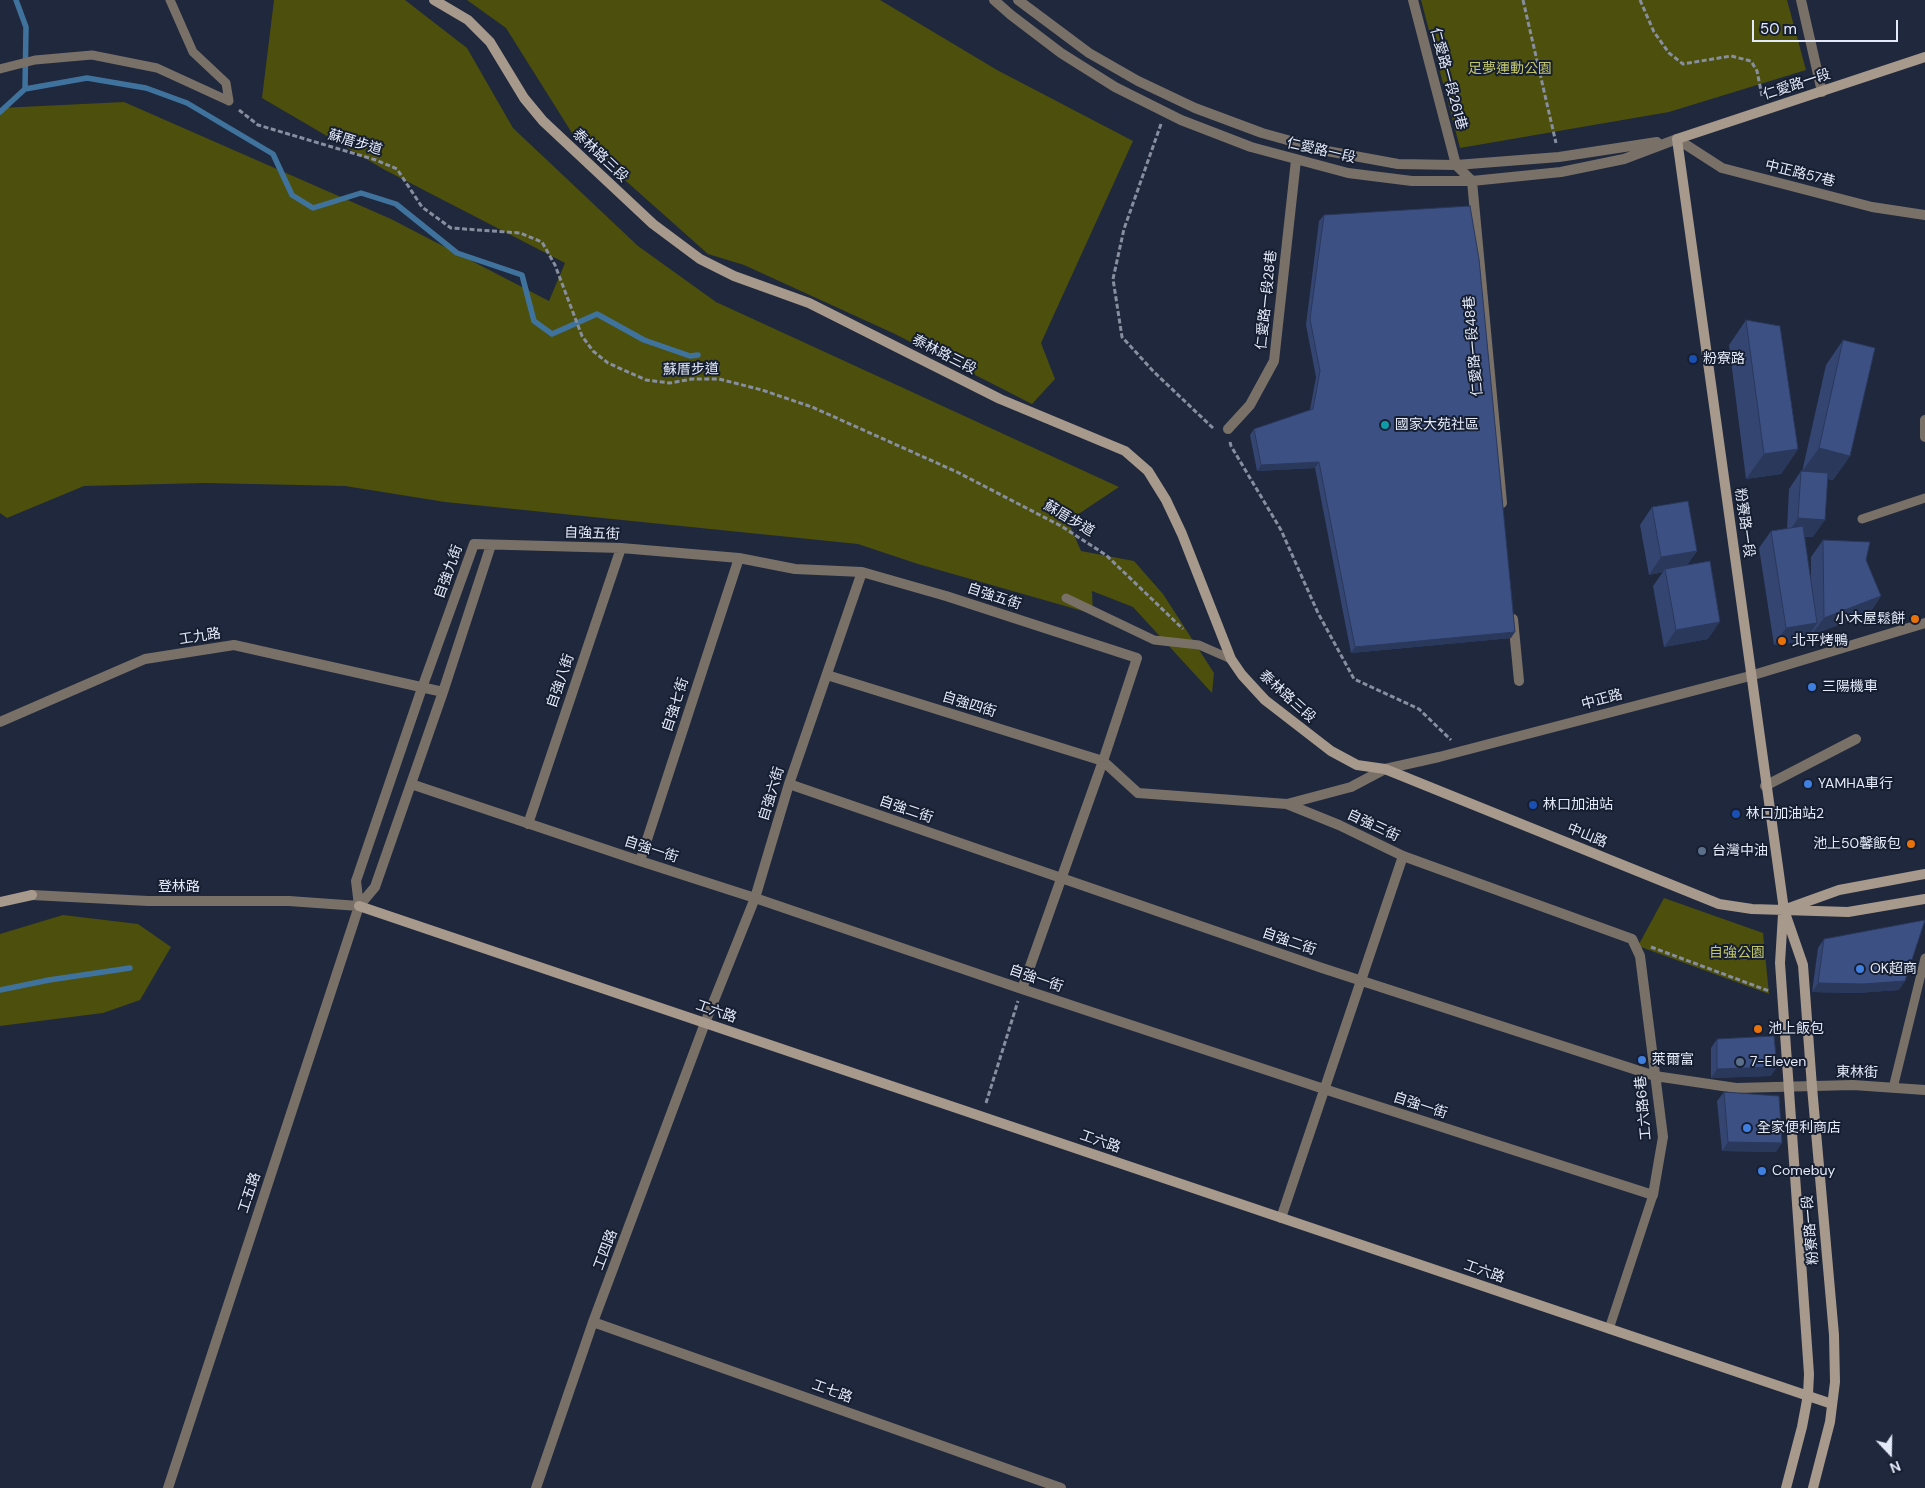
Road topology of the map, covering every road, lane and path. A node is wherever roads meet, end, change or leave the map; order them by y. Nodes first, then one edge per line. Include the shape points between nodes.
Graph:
1 (170, 0) edge
2 (434, 0) edge
3 (994, 0) edge
4 (1018, 0) edge
5 (1413, 0) edge
6 (1523, 0) edge
7 (1640, 0) edge
8 (1801, 0) edge
9 (1925, 57) edge
10 (0, 69) edge
11 (1822, 92) junction
12 (229, 101) junction
13 (1765, 111) junction
14 (1165, 112) junction
15 (1678, 138) junction
16 (1559, 157) junction
17 (1296, 160) junction
18 (1456, 165) junction
19 (1472, 180) junction
20 (1925, 215) edge
21 (1925, 420) edge
22 (1223, 431) junction
23 (1925, 437) edge
24 (1224, 440) dead end
25 (1231, 446) junction
26 (1925, 498) edge
27 (1504, 514) edge
28 (1862, 519) dead end
29 (491, 545) junction
30 (621, 548) junction
31 (739, 558) junction
32 (862, 572) junction
33 (1066, 598) dead end
34 (1513, 612) edge
35 (1925, 623) edge
36 (1199, 645) junction
37 (1231, 659) junction
38 (827, 675) junction
39 (1750, 676) junction
40 (1519, 681) dead end
41 (422, 688) junction
42 (443, 692) junction
43 (0, 722) edge
44 (1856, 739) dead end
45 (1462, 751) junction
46 (1104, 761) junction
47 (1385, 768) junction
48 (411, 784) junction
49 (789, 784) junction
50 (1766, 786) junction
51 (1287, 804) junction
52 (528, 824) junction
53 (1403, 856) junction
54 (640, 861) junction
55 (1925, 874) edge
56 (1062, 878) junction
57 (32, 895) joint
58 (755, 898) junction
59 (1925, 899) edge
60 (0, 902) edge
61 (359, 906) junction
62 (1784, 910) junction
63 (1632, 939) junction
64 (1925, 958) edge
65 (1361, 981) junction
66 (1022, 989) junction
67 (1782, 996) junction
68 (705, 1023) junction
69 (1655, 1076) junction
70 (1812, 1087) junction
71 (1788, 1088) junction
72 (1894, 1088) junction
73 (1324, 1089) junction
74 (1925, 1090) edge
75 (981, 1116) junction
76 (1653, 1195) junction
77 (1281, 1218) junction
78 (593, 1322) junction
79 (1609, 1329) junction
80 (1808, 1396) junction
81 (1832, 1404) junction
82 (168, 1488) edge
83 (536, 1488) edge
84 (1061, 1488) edge
85 (1786, 1488) edge
86 (1813, 1488) edge

1 - 12 lane via 193,52 226,83
2 - 37 main road, 泰林路三段 via 468,20 490,42 524,98 543,121 653,224 700,259 734,276 809,303 1000,399 1125,451 1148,470 1182,534
3 - 14 street, 仁愛路一段 via 1061,53 1115,87
4 - 18 street, 仁愛路一段 via 1089,53 1195,108 1262,133 1327,151 1398,164
5 - 18 street, 仁愛路一段261巷
6 - 16 path
7 - 13 path via 1654,32 1669,54 1683,64 1731,56 1751,61 1757,71
8 - 11 street
9 - 11 main road, 仁愛路一段
10 - 12 lane via 35,60 92,55 157,68
11 - 13 main road, 仁愛路一段
12 - 36 path, 蘇厝步道 via 258,125 397,169 422,207 451,228 520,233 542,242 555,265 582,336 608,363 646,380 670,383 719,379 762,390 812,406 957,472 1061,526 1106,555
13 - 15 main road, 仁愛路一段
14 - 17 street, 仁愛路一段 via 1251,147
14 - 22 path via 1124,229 1113,279 1122,337 1154,372
15 - 16 street, 仁愛路一段
15 - 19 street, 仁愛路一段 via 1624,159 1561,172
15 - 20 street, 中正路57巷 via 1722,168 1872,207
15 - 39 main road, 粉寮路一段
16 - 18 street, 仁愛路一段
17 - 19 street, 仁愛路一段 via 1348,173 1412,181
17 - 22 street, 仁愛路一段28巷 via 1274,361 1250,405
18 - 19 street
19 - 27 street, 仁愛路一段48巷
21 - 23 street
22 - 25 path
24 - 25 path
25 - 45 path via 1280,530 1318,613 1354,679 1419,709
26 - 28 lane
29 - 30 street, 自強五街
29 - 41 street, 自強九街 via 474,544
29 - 42 street
30 - 31 street, 自強五街
30 - 52 street, 自強八街
31 - 32 street, 自強五街 via 795,569
31 - 54 street, 自強七街
32 - 38 street, 自強六街
32 - 46 street, 自強五街 via 1137,658
33 - 36 lane via 1154,640
34 - 40 street
35 - 39 street, 中正路
36 - 37 lane
37 - 47 main road, 泰林路三段 via 1265,700 1331,752 1357,765
38 - 46 street, 自強四街
38 - 49 street, 自強六街
39 - 45 street, 中正路
39 - 50 main road, 粉寮路一段
41 - 42 street, 工九路
41 - 43 street, 工九路 via 234,645 145,659
41 - 61 street, 自強九街 via 356,881
42 - 48 street
44 - 50 street
45 - 47 street, 中正路
46 - 51 street, 自強三街 via 1138,793
46 - 56 street, 自強五街
47 - 51 street, 中正路 via 1351,786
47 - 62 main road, 中山路 via 1719,904
48 - 52 street, 自強一街
48 - 61 street via 375,888
49 - 56 street, 自強二街
49 - 58 street, 自強六街
50 - 62 main road, 粉寮路一段
51 - 53 street, 自強三街
52 - 54 street, 自強一街
53 - 63 street, 自強三街
53 - 65 street
54 - 58 street, 自強一街
55 - 62 main road, 中山路 via 1838,890
56 - 65 street, 自強二街
56 - 66 street, 自強五街
57 - 60 main road, 登林路
57 - 61 street, 登林路 via 148,901 289,901
58 - 66 street, 自強一街
58 - 68 street, 自強六街
59 - 62 main road, 中山路 via 1848,912
61 - 68 main road, 工六路
61 - 82 street, 工五路
62 - 67 main road, 粉寮路一段 via 1780,963
62 - 70 main road, 粉寮路一段 via 1803,965
63 - 67 path
63 - 69 street, 工六路6巷 via 1640,956
64 - 72 lane
65 - 69 street, 自強二街
65 - 73 street
66 - 73 street, 自強一街
66 - 75 path
67 - 71 main road, 粉寮路一段
68 - 75 main road, 工六路
68 - 78 street, 工四路
69 - 71 street, 自強二街 via 1736,1088
69 - 76 street, 工六路6巷 via 1663,1137
70 - 71 street, 東林街
70 - 72 street, 東林街
70 - 81 main road, 粉寮路一段 via 1834,1335
71 - 80 main road, 粉寮路一段 via 1808,1338
72 - 74 street, 東林街
73 - 76 street, 自強一街
73 - 77 street
75 - 77 main road, 工六路
76 - 79 lane, 工六路6巷
77 - 79 main road, 工六路
78 - 83 street, 工四路
78 - 84 street, 工七路
79 - 80 main road, 工六路
80 - 81 main road, 工六路
80 - 85 main road, 粉寮路一段
81 - 86 main road, 粉寮路一段

